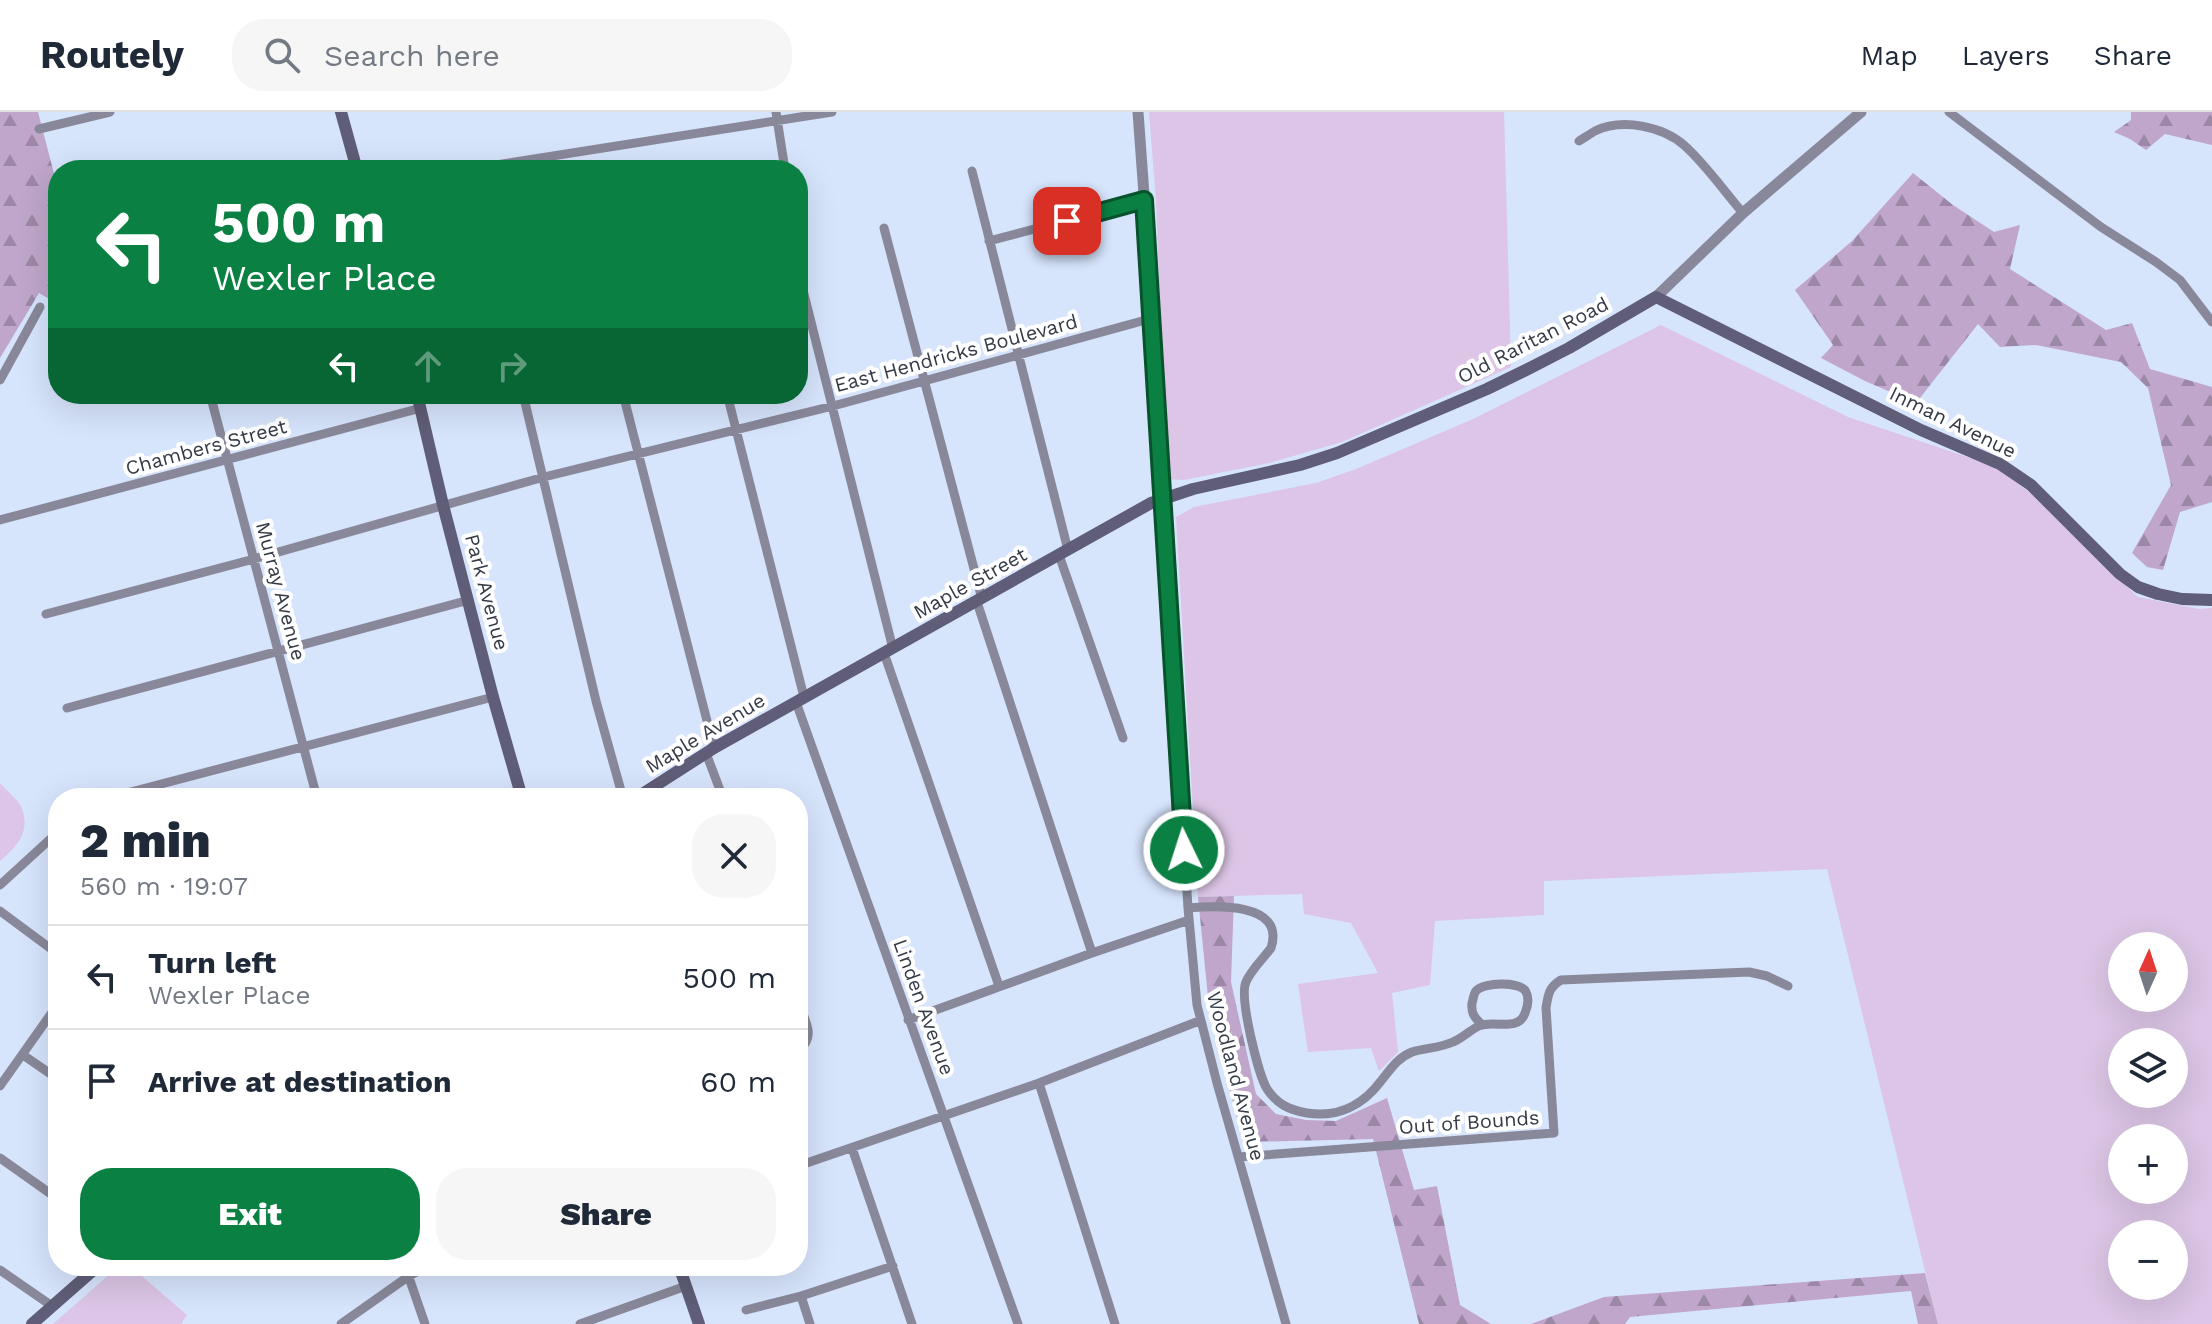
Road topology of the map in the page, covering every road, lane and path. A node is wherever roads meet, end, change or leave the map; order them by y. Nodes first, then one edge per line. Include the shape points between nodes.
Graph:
1 (110, 112) edge
2 (341, 112) edge
3 (832, 112) edge
4 (1138, 112) edge
5 (1861, 112) edge
6 (1949, 112) edge
7 (776, 116) edge
8 (39, 129) dead end
9 (1579, 141) dead end
10 (354, 160) edge
11 (522, 160) edge
12 (783, 160) edge
13 (972, 171) dead end
14 (1144, 200) junction
15 (1743, 213) junction
16 (884, 228) dead end
17 (989, 241) junction
18 (1656, 297) junction
19 (40, 307) dead end
20 (808, 309) edge
21 (1153, 318) junction
22 (2212, 322) edge
23 (1018, 354) junction
24 (0, 380) edge
25 (925, 381) junction
26 (213, 404) edge
27 (420, 404) edge
28 (526, 404) edge
29 (625, 404) edge
30 (730, 404) edge
31 (833, 406) junction
32 (421, 408) junction
33 (737, 430) junction
34 (637, 455) junction
35 (227, 460) junction
36 (544, 477) junction
37 (1163, 499) junction
38 (443, 505) junction
39 (0, 520) edge
40 (1064, 553) junction
41 (254, 559) junction
42 (469, 600) junction
43 (980, 600) junction
44 (2212, 600) edge
45 (46, 614) dead end
46 (888, 651) junction
47 (278, 652) junction
48 (493, 697) junction
49 (800, 700) junction
50 (67, 708) dead end
51 (1123, 738) dead end
52 (304, 748) junction
53 (710, 751) junction
54 (147, 788) edge
55 (314, 788) edge
56 (519, 788) edge
57 (620, 788) edge
58 (652, 788) edge
59 (720, 788) edge
60 (48, 841) edge
61 (0, 885) edge
62 (1188, 908) junction
63 (0, 911) edge
64 (1189, 920) junction
65 (48, 947) edge
66 (1092, 953) junction
67 (999, 986) junction
68 (1788, 986) dead end
69 (48, 1019) edge
70 (908, 1020) junction
71 (1199, 1021) junction
72 (1481, 1024) junction
73 (23, 1055) junction
74 (48, 1072) edge
75 (1039, 1083) junction
76 (0, 1086) edge
77 (945, 1116) junction
78 (852, 1148) junction
79 (1238, 1157) junction
80 (0, 1158) edge
81 (808, 1163) edge
82 (48, 1192) edge
83 (893, 1266) junction
84 (0, 1270) edge
85 (86, 1276) edge
86 (401, 1276) edge
87 (409, 1276) edge
88 (682, 1276) edge
89 (686, 1286) junction
90 (801, 1296) junction
91 (52, 1306) junction
92 (746, 1310) dead end
93 (32, 1324) edge
94 (341, 1324) edge
95 (425, 1324) edge
96 (580, 1324) edge
97 (699, 1324) edge
98 (810, 1324) edge
99 (912, 1324) edge
100 (1018, 1324) edge
101 (1115, 1324) edge
102 (1286, 1324) edge

1 - 8 street
2 - 10 main road
3 - 7 street
4 - 14 street, Woodland Avenue
5 - 15 street, Old Raritan Road
6 - 22 street via 2180,280
7 - 11 street
7 - 12 street
9 - 15 street via 1614,126 1662,132 1684,145
13 - 17 street
14 - 17 street
14 - 21 street, Woodland Avenue
15 - 18 street, Old Raritan Road
16 - 25 street
17 - 23 street
18 - 37 main road, Old Raritan Road via 1514,376 1337,453
18 - 44 main road, Inman Avenue via 2000,464 2031,485 2138,587 2182,599
19 - 24 street
20 - 31 street
21 - 23 street, East Hendricks Boulevard
21 - 37 street, Woodland Avenue
23 - 25 street, East Hendricks Boulevard
23 - 40 street
25 - 31 street, East Hendricks Boulevard
25 - 43 street
26 - 35 street, Murray Avenue
27 - 32 main road, Park Avenue
28 - 36 street
29 - 34 street
30 - 33 street, Linden Avenue
31 - 33 street, East Hendricks Boulevard
31 - 46 street
32 - 35 street, Chambers Street
32 - 38 main road, Park Avenue
33 - 34 street, East Hendricks Boulevard
33 - 49 street, Linden Avenue
34 - 36 street, East Hendricks Boulevard
34 - 53 street
35 - 39 street, Chambers Street
35 - 41 street, Murray Avenue
36 - 38 street, East Hendricks Boulevard
36 - 57 street
37 - 40 main road, Maple Street
37 - 62 street, Woodland Avenue
38 - 41 street, East Hendricks Boulevard
38 - 42 main road, Park Avenue
40 - 43 main road, Maple Street
40 - 51 street
41 - 45 street, East Hendricks Boulevard
41 - 47 street, Murray Avenue
42 - 47 street
42 - 48 main road, Park Avenue
43 - 46 main road, Maple Street
43 - 66 street
46 - 49 main road, Maple Street
46 - 67 street
47 - 50 street
47 - 52 street, Murray Avenue
48 - 52 street
48 - 56 main road, Park Avenue
49 - 53 main road, Maple Avenue
49 - 70 street, Linden Avenue
52 - 54 street
52 - 55 street, Murray Avenue
53 - 58 main road, Maple Avenue
53 - 59 street
60 - 61 street
62 - 64 street, Woodland Avenue
62 - 72 street via 1244,909 1271,928 1271,948 1247,979 1244,997 1265,1086 1291,1110 1317,1114 1348,1109 1370,1095 1401,1058 1455,1042
63 - 65 street
64 - 66 street
64 - 71 street, Woodland Avenue
66 - 67 street
67 - 70 street
68 - 79 street, Out of Bounds via 1749,972 1561,980 1553,984 1546,1008 1554,1133
69 - 73 street
70 - 77 street, Linden Avenue
71 - 75 street
71 - 79 street, Woodland Avenue
72 - 72 street via 1472,1011 1476,991 1503,984 1525,990 1527,1006 1517,1023
73 - 74 street
73 - 76 street
75 - 77 street
75 - 101 street
77 - 78 street
77 - 100 street, Linden Avenue
78 - 81 street
78 - 83 street
79 - 102 street, Woodland Avenue
80 - 82 street
83 - 90 street
83 - 99 street
84 - 91 street
85 - 91 main road
86 - 94 street
87 - 95 street
88 - 89 main road
89 - 96 street
89 - 97 main road
90 - 92 street
90 - 98 street
91 - 93 main road

